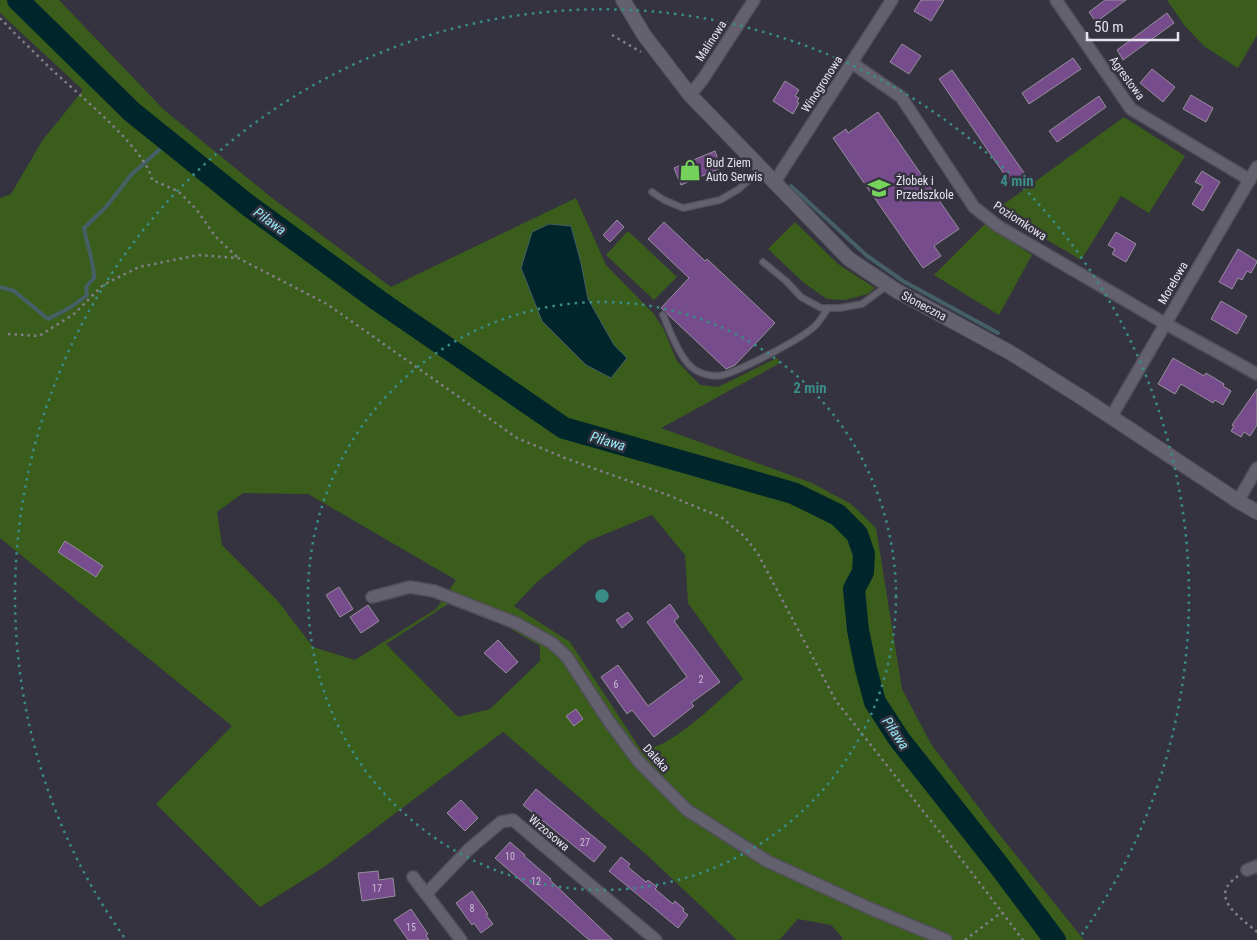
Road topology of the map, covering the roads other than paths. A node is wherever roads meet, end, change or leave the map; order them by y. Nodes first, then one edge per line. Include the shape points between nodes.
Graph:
1 (623, 0) edge
2 (754, 0) edge
3 (892, 0) edge
4 (1056, 0) edge
5 (852, 63) junction
6 (690, 96) junction
7 (1257, 167) edge
8 (761, 169) junction
9 (1250, 180) junction
10 (774, 183) junction
11 (652, 192) dead end
12 (763, 262) dead end
13 (888, 285) junction
14 (828, 308) junction
15 (663, 315) dead end
16 (1166, 324) junction
17 (1257, 374) edge
18 (1111, 416) junction
19 (1257, 468) edge
20 (1238, 501) junction
21 (1257, 512) edge
22 (372, 597) dead end
23 (413, 877) dead end
24 (427, 893) junction
25 (461, 940) edge
26 (656, 940) edge
27 (946, 940) edge

1 - 6 street, Słoneczna via 644,35
2 - 6 street, Malinowa
3 - 5 street, Winogronowa
4 - 9 street, Agrestowa via 1131,109
5 - 10 street, Winogronowa
5 - 16 street, Poziomkowa via 901,97 974,206 998,226
6 - 8 street, Słoneczna
7 - 9 street, Morelowa
8 - 10 street, Słoneczna
8 - 11 lane via 739,190 720,200 683,208
9 - 16 street, Morelowa
10 - 13 street, Słoneczna via 849,259
12 - 14 lane via 801,297 821,308
13 - 14 lane via 862,304
13 - 18 street, Słoneczna via 1011,353
14 - 15 lane via 814,327 797,338 745,367 712,376 695,370 685,358
16 - 17 street, Morelowa
16 - 18 street
18 - 20 street, Słoneczna
19 - 20 street
20 - 21 street, Słoneczna
22 - 27 street, Daleka via 410,587 434,592 516,623 552,643 567,657 639,762 687,810 767,860
23 - 24 street
24 - 25 street
24 - 26 street, Wrzosowa via 500,822 513,820

